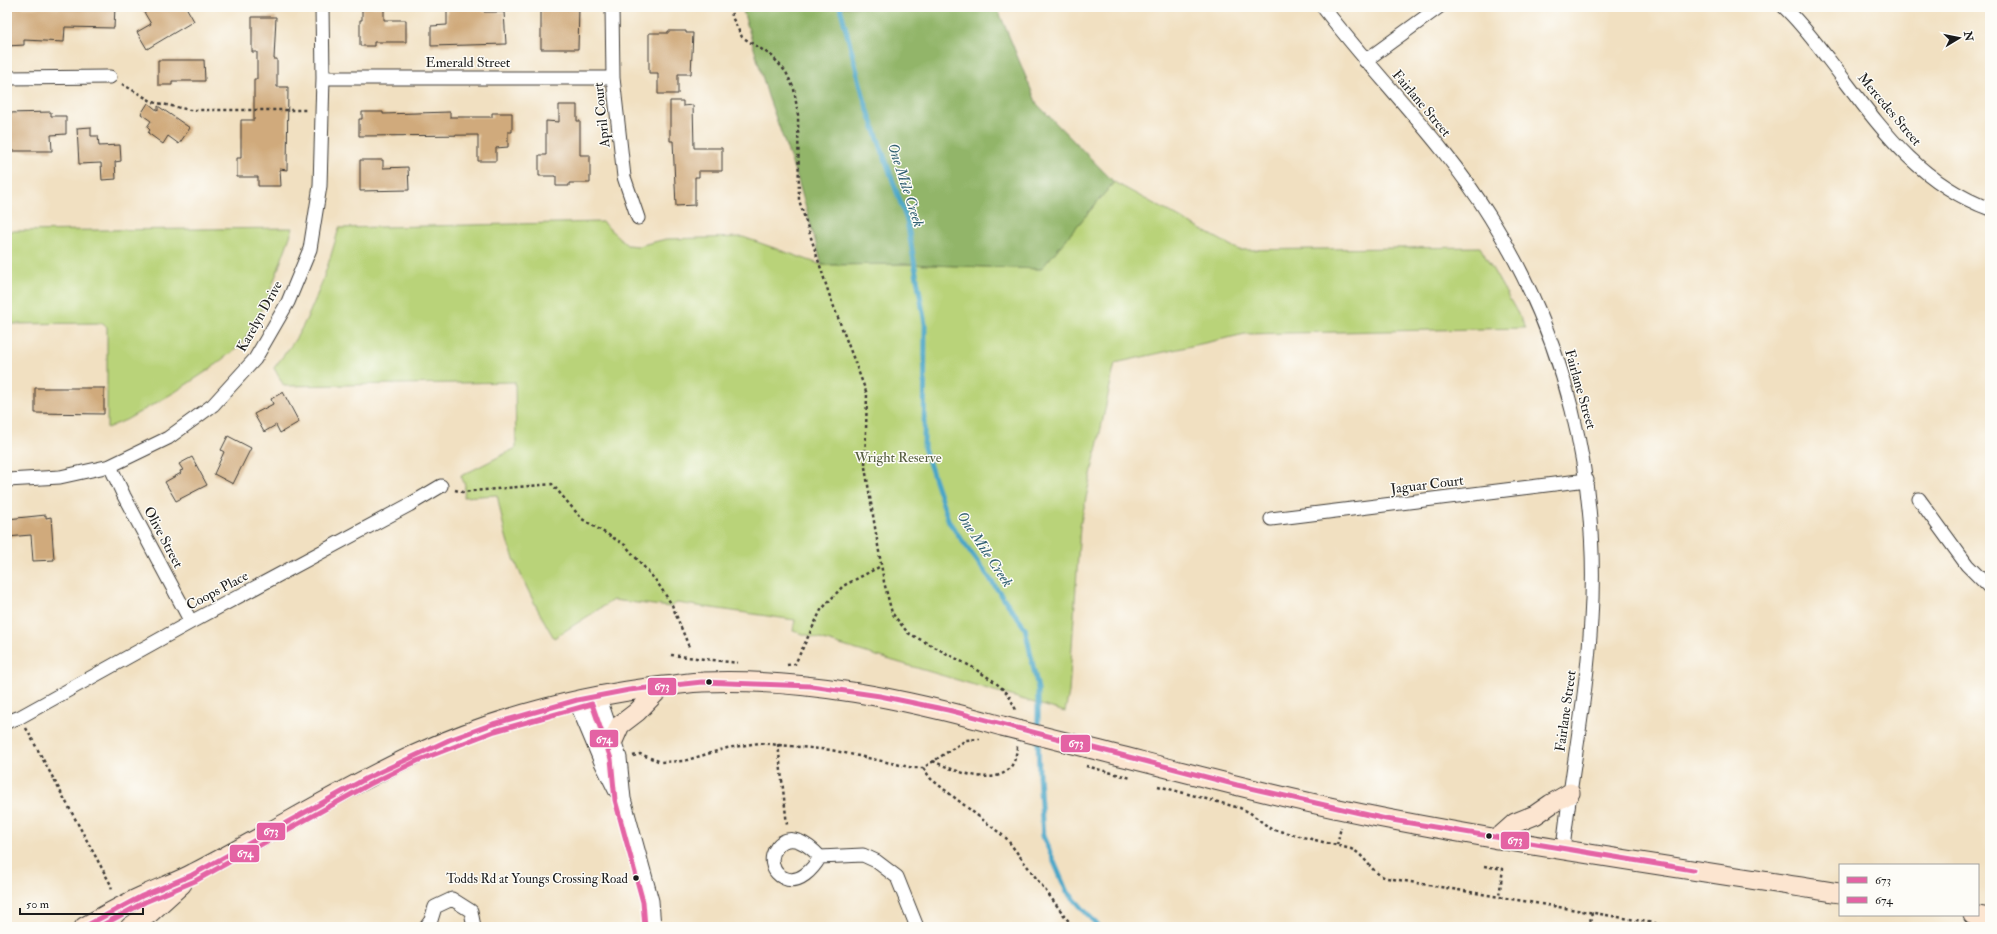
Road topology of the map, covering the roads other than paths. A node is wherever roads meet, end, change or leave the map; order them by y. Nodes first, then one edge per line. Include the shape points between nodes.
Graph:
1 (322, 7) edge
2 (612, 7) edge
3 (1323, 7) edge
4 (1439, 7) edge
5 (1784, 7) edge
6 (1366, 60) junction
7 (110, 77) road end
8 (7, 78) edge
9 (323, 78) junction
10 (612, 78) junction
11 (1990, 209) edge
12 (638, 218) dead end
13 (110, 466) junction
14 (7, 480) edge
15 (1587, 480) junction
16 (441, 486) road end
17 (1919, 499) dead end
18 (1270, 519) dead end
19 (1990, 588) edge
20 (191, 622) junction
21 (661, 687) junction
22 (597, 696) junction
23 (577, 700) junction
24 (7, 722) edge
25 (613, 741) junction
26 (1570, 793) junction
27 (622, 799) junction
28 (1496, 839) junction
29 (1563, 850) junction
30 (820, 857) junction
31 (192, 875) junction
32 (1839, 894) edge
33 (1979, 916) edge
34 (1990, 918) edge
35 (84, 927) edge
36 (130, 927) edge
37 (426, 927) edge
38 (474, 927) edge
39 (652, 927) edge
40 (917, 927) edge

1 - 9 street, Karelyn Drive
2 - 10 street, April Court
3 - 6 street, Fairlane Street
4 - 6 street
5 - 11 street, Mercedes Street via 1806,29 1890,138 1917,166 1941,184
6 - 15 street, Fairlane Street via 1464,179 1509,249 1540,312 1556,354 1578,435
7 - 8 street
9 - 10 street, Emerald Street
9 - 13 street, Karelyn Drive via 320,186 310,249 288,302 255,359 213,405 168,438
10 - 12 street, April Court via 624,177
13 - 14 street, Karelyn Drive via 60,477
13 - 20 street, Olive Street
15 - 18 street, Jaguar Court
15 - 26 street, Fairlane Street via 1592,545 1592,618
16 - 20 street, Coops Place
17 - 19 street via 1967,565
20 - 24 street, Coops Place
21 - 22 main road
21 - 25 main road via 637,712 620,725
21 - 28 main road, bridge via 702,682 811,686 880,696 948,710 1089,748 1358,813
22 - 23 main road
22 - 25 street
23 - 27 street
23 - 31 main road via 493,724 414,755 367,778
25 - 27 street via 618,758
26 - 28 main road via 1535,815 1515,823
26 - 29 street, Fairlane Street
27 - 39 street via 650,901
28 - 29 main road
29 - 32 main road
30 - 30 street via 808,845 788,840 776,849 772,864 781,877 796,880 813,867
30 - 40 street via 863,855 876,861 898,877
31 - 35 main road via 142,896
31 - 36 main road via 150,913
33 - 34 main road
37 - 38 street via 435,907 452,899 471,911

